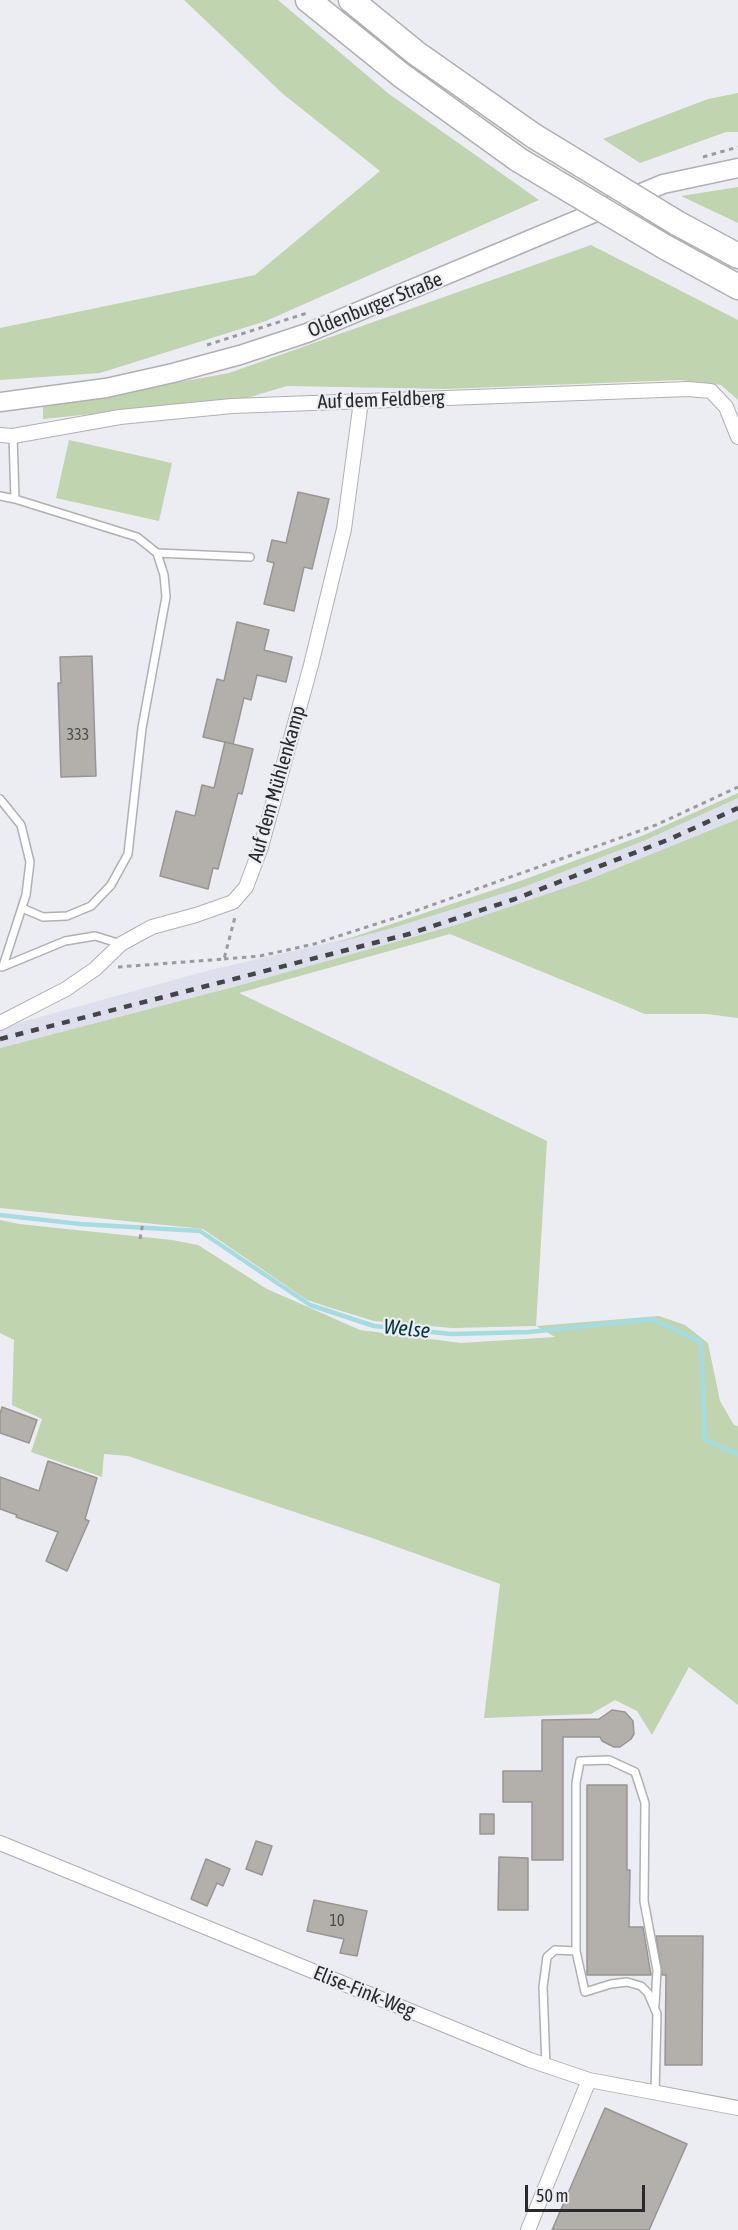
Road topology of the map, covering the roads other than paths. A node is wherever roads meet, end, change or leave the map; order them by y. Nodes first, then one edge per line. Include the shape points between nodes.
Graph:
1 (308, 0) edge
2 (351, 0) edge
3 (738, 168) edge
4 (738, 256) edge
5 (738, 287) edge
6 (362, 401) junction
7 (0, 402) edge
8 (7, 435) edge
9 (738, 436) edge
10 (0, 496) edge
11 (15, 499) junction
12 (157, 553) junction
13 (250, 557) dead end
14 (0, 799) edge
15 (22, 908) junction
16 (121, 944) junction
17 (1, 967) edge
18 (0, 1023) edge
19 (0, 1843) edge
20 (576, 1951) junction
21 (655, 2005) junction
22 (546, 2066) junction
23 (589, 2080) junction
24 (655, 2092) junction
25 (738, 2108) edge
26 (528, 2230) edge

1 - 5 highway, bridge via 401,75 519,160
2 - 4 highway, bridge via 416,53 534,136
3 - 7 main road, Oldenburger Straße via 663,184 307,333 240,355 106,388
6 - 8 street, Auf dem Feldberg via 232,406 120,417
6 - 9 street, Auf dem Feldberg via 688,388 711,391 726,407
6 - 16 street, Auf dem Mühlenkamp via 344,528 314,654 261,847 246,887 233,902 152,927
8 - 11 lane
10 - 11 lane
11 - 12 lane via 137,537
12 - 13 lane
12 - 15 lane via 166,597 142,728 128,854 111,885 91,906 67,916 43,917
14 - 15 lane via 21,825 30,862
15 - 17 lane
16 - 17 lane via 95,936 66,941
16 - 18 street via 66,989
19 - 22 street, Elise-Fink-Weg
20 - 21 lane via 585,1992 627,1982 641,1986
20 - 21 lane via 576,1783 580,1761 609,1760 635,1772 645,1803 644,1901 657,1970
20 - 22 lane via 555,1950 546,1957
21 - 24 lane
22 - 23 street, Elise-Fink-Weg
23 - 24 street, Elise-Fink-Weg
23 - 26 street
24 - 25 street, Elise-Fink-Weg

